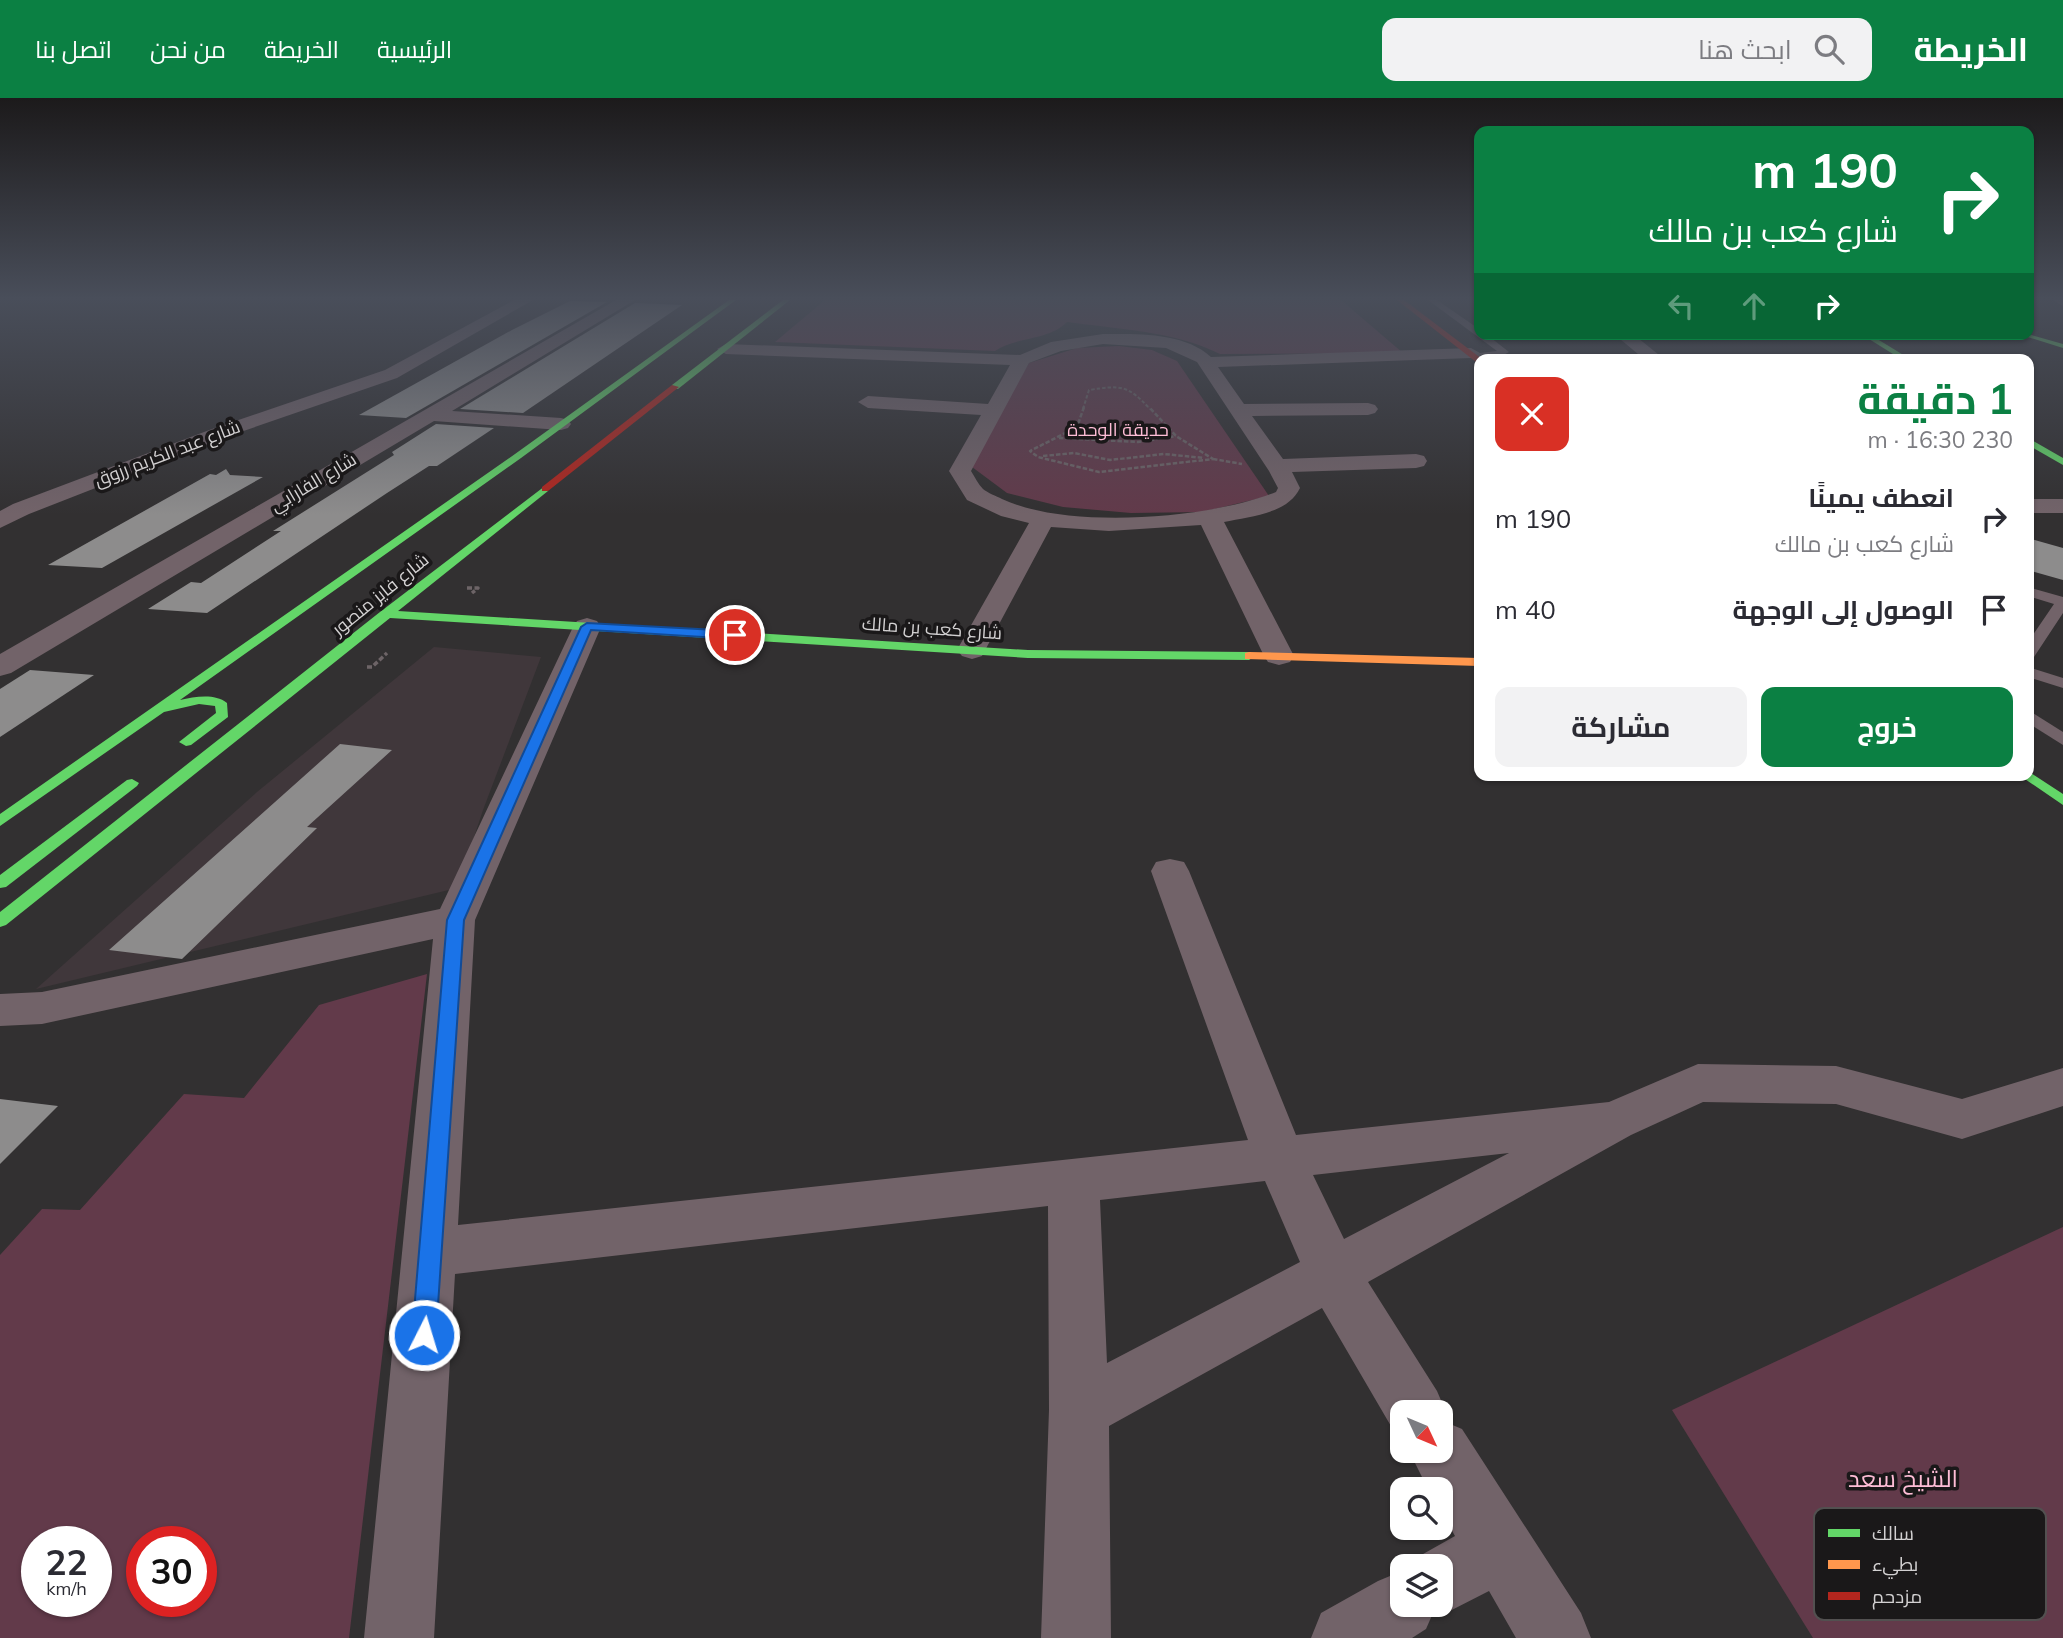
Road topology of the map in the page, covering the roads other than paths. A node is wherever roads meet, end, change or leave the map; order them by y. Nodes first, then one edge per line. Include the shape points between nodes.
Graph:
1 (393, 372) edge
2 (502, 372) edge
3 (633, 372) edge
4 (696, 372) edge
5 (1015, 372) edge
6 (1214, 372) edge
7 (868, 402) dead end
8 (1368, 409) dead end
9 (994, 410) junction
10 (1239, 410) junction
11 (427, 415) junction
12 (561, 424) junction
13 (2034, 430) edge
14 (2034, 445) edge
15 (2063, 447) edge
16 (1416, 461) dead end
17 (2063, 462) edge
18 (1278, 468) junction
19 (2034, 506) edge
20 (2063, 506) edge
21 (1210, 518) junction
22 (1043, 520) junction
23 (0, 521) edge
24 (2034, 593) edge
25 (364, 611) dead end
26 (384, 614) junction
27 (587, 627) junction
28 (2034, 644) edge
29 (972, 650) junction
30 (1279, 656) junction
31 (1474, 662) edge
32 (0, 667) edge
33 (2034, 674) edge
34 (2063, 683) edge
35 (155, 711) junction
36 (2034, 719) edge
37 (2063, 740) edge
38 (178, 748) dead end
39 (145, 773) dead end
40 (2034, 781) edge
41 (34, 797) junction
42 (2063, 801) edge
43 (0, 807) edge
44 (0, 821) edge
45 (1170, 871) dead end
46 (0, 883) edge
47 (455, 920) junction
48 (0, 921) edge
49 (0, 1010) edge
50 (2063, 1087) edge
51 (1614, 1121) junction
52 (1279, 1158) junction
53 (1073, 1180) junction
54 (431, 1252) junction
55 (1332, 1273) junction
56 (1409, 1400) edge
57 (1079, 1410) junction
58 (1447, 1463) edge
59 (1499, 1548) junction
60 (1453, 1575) edge
61 (1390, 1612) edge
62 (399, 1638) edge
63 (1076, 1638) edge
64 (1346, 1638) edge
65 (1556, 1638) edge

1 - 23 street, شارع عبد الكريم رزوق via 219,433
2 - 11 street, شارع الفارابي
3 - 12 main road, شارع فايز منصور
4 - 26 main road, شارع فايز منصور
5 - 9 street
6 - 10 street
7 - 9 street
8 - 10 street
9 - 22 street via 960,471 961,477 989,504
10 - 18 street
11 - 12 street
11 - 32 street, شارع الفارابي
12 - 35 main road, شارع فايز منصور via 525,460
13 - 15 main road
14 - 17 main road
16 - 18 street
18 - 21 street via 1289,488 1285,496
19 - 20 street
21 - 22 street via 1147,523
21 - 30 street
22 - 29 street
24 - 28 lane via 2063,602
25 - 26 main road, شارع كعب بن مالك
26 - 27 main road, شارع كعب بن مالك
26 - 48 main road, شارع فايز منصور
27 - 29 main road, شارع كعب بن مالك
27 - 47 street
29 - 30 main road, شارع كعب بن مالك
30 - 31 main road, شارع كعب بن مالك
33 - 34 lane
35 - 38 main road via 184,702 221,703 223,714
35 - 41 main road, شارع فايز منصور
36 - 37 lane
39 - 46 main road
40 - 42 main road
41 - 43 street
41 - 44 main road, شارع فايز منصور
45 - 52 street
47 - 49 street via 42,1008
47 - 54 street
50 - 51 street via 1962,1119 1836,1085 1698,1083
51 - 52 street
51 - 55 street
52 - 53 street
52 - 55 street
53 - 54 street
53 - 57 street
54 - 62 street
55 - 56 street
55 - 57 street
57 - 63 street
58 - 59 street
59 - 60 street
59 - 65 street
61 - 64 street

